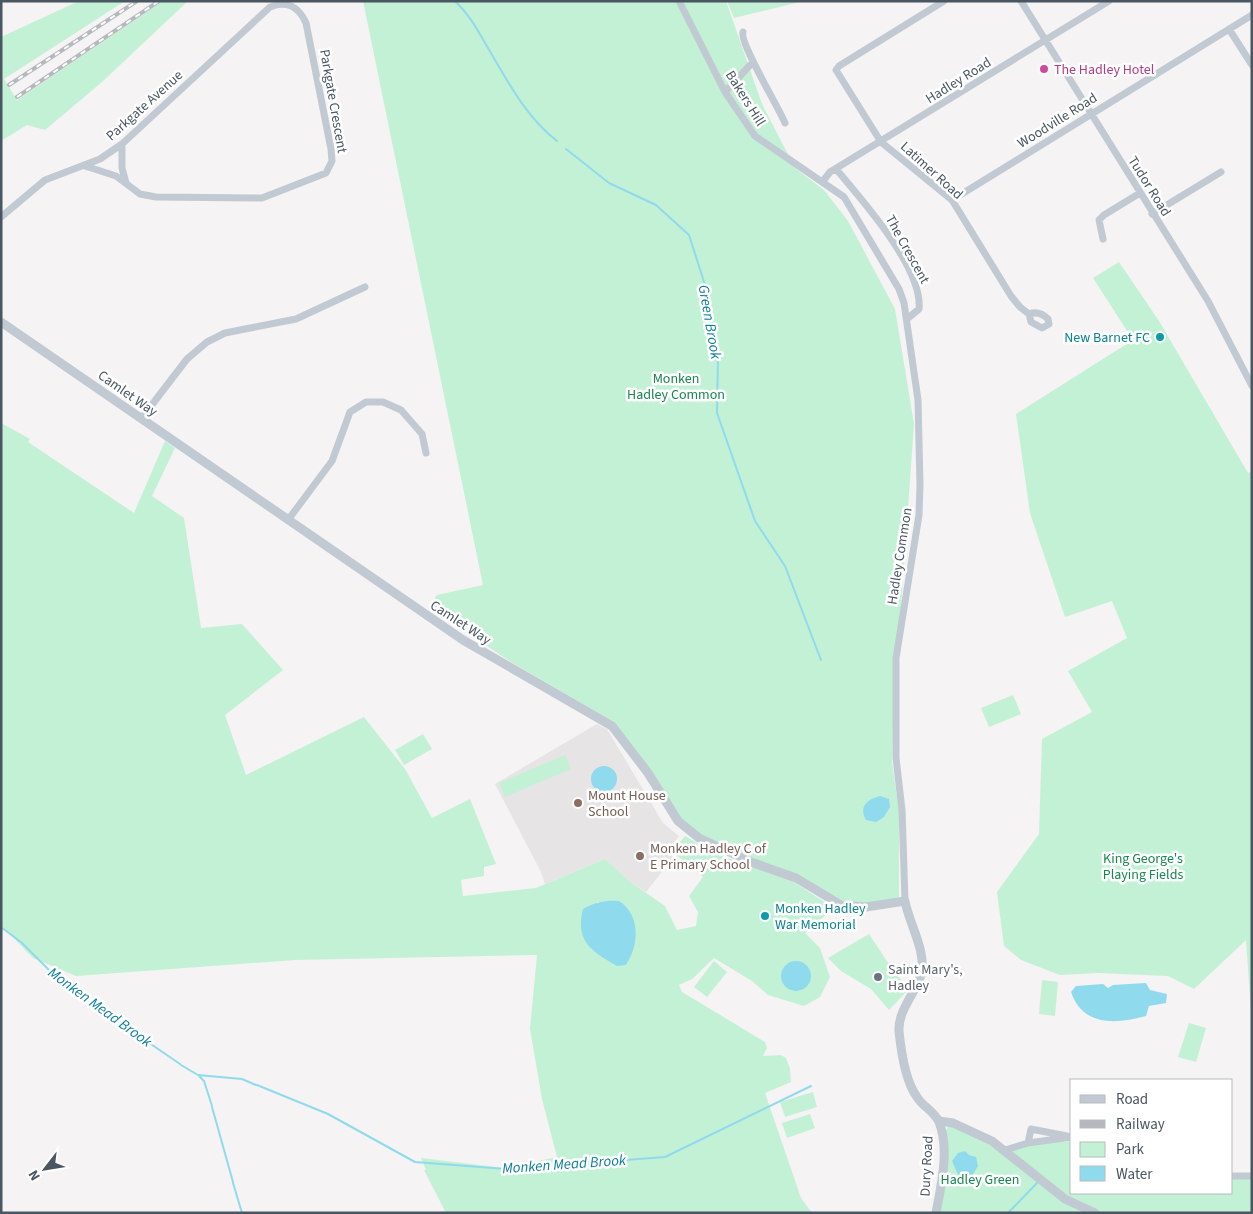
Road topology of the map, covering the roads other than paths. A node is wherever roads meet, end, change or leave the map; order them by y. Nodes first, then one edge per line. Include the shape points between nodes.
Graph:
1 (679, 1) edge
2 (944, 1) edge
3 (1021, 1) edge
4 (1109, 1) edge
5 (295, 7) joint
6 (1252, 15) edge
7 (1229, 29) junction
8 (743, 32) dead end
9 (1045, 40) junction
10 (753, 62) junction
11 (1252, 65) edge
12 (725, 92) junction
13 (1091, 114) junction
14 (785, 123) dead end
15 (881, 142) junction
16 (122, 144) junction
17 (85, 166) junction
18 (836, 169) junction
19 (1221, 172) dead end
20 (1213, 178) junction
21 (822, 181) junction
22 (126, 183) junction
23 (1217, 186) dead end
24 (1140, 193) junction
25 (952, 200) junction
26 (1152, 214) junction
27 (1, 217) edge
28 (1102, 239) dead end
29 (366, 287) dead end
30 (1029, 314) dead end
31 (907, 319) junction
32 (1, 322) edge
33 (1250, 377) edge
34 (1252, 386) edge
35 (141, 418) junction
36 (426, 453) dead end
37 (288, 520) junction
38 (905, 901) junction
39 (939, 1121) junction
40 (1070, 1137) edge
41 (1070, 1137) edge
42 (1028, 1143) junction
43 (1005, 1150) junction
44 (1233, 1176) edge
45 (1252, 1176) edge
46 (936, 1213) edge
47 (1095, 1213) edge

1 - 12 street, Bakers Hill
2 - 15 street, Latimer Road via 836,68
3 - 9 street, Tudor Road
4 - 9 street, Hadley Road
5 - 16 street, Parkgate Avenue via 281,3 266,10
5 - 22 street, Parkgate Crescent via 306,23 323,102 332,155 326,172 272,195 251,199 146,196
6 - 7 street, Woodville Road
7 - 11 street
7 - 13 street, Woodville Road
8 - 10 street via 743,40
9 - 13 street, Tudor Road
9 - 15 street, Hadley Road
10 - 12 street
10 - 14 street
12 - 21 street, Bakers Hill via 755,136
13 - 24 street, Tudor Road
13 - 25 street, Woodville Road
15 - 18 street, Hadley Road
15 - 25 street, Latimer Road
16 - 17 street, Parkgate Avenue
16 - 22 street via 121,159
17 - 22 street, Parkgate Crescent
17 - 27 street, Parkgate Avenue via 45,180
18 - 21 street, Hadley Road
18 - 31 street, The Crescent via 888,233 916,286 919,309
19 - 20 street
20 - 23 street
20 - 26 street
21 - 31 street, Hadley Common via 844,197 855,214 899,289
24 - 26 street, Tudor Road
24 - 28 street via 1096,218
25 - 30 street, Latimer Road via 1011,296
26 - 33 street, Tudor Road via 1208,301
29 - 35 street via 296,320 225,333 207,342 187,359
31 - 38 street, Hadley Common via 918,400 920,486 919,515 896,658 896,765 902,810
32 - 35 street, Camlet Way
33 - 34 street, Tudor Road
35 - 37 street, Camlet Way
36 - 37 street via 422,434 402,410 383,402 366,402 350,412 332,461
37 - 38 street, Camlet Way via 463,640 612,726 648,773 678,821 699,838 796,878 841,905 866,907
38 - 39 street via 917,940 921,973 899,1029 913,1091
39 - 43 street via 973,1132
39 - 46 street, Dury Road via 943,1156
40 - 42 street
41 - 42 street via 1030,1129
42 - 43 street
43 - 47 street via 1065,1199
44 - 45 street

